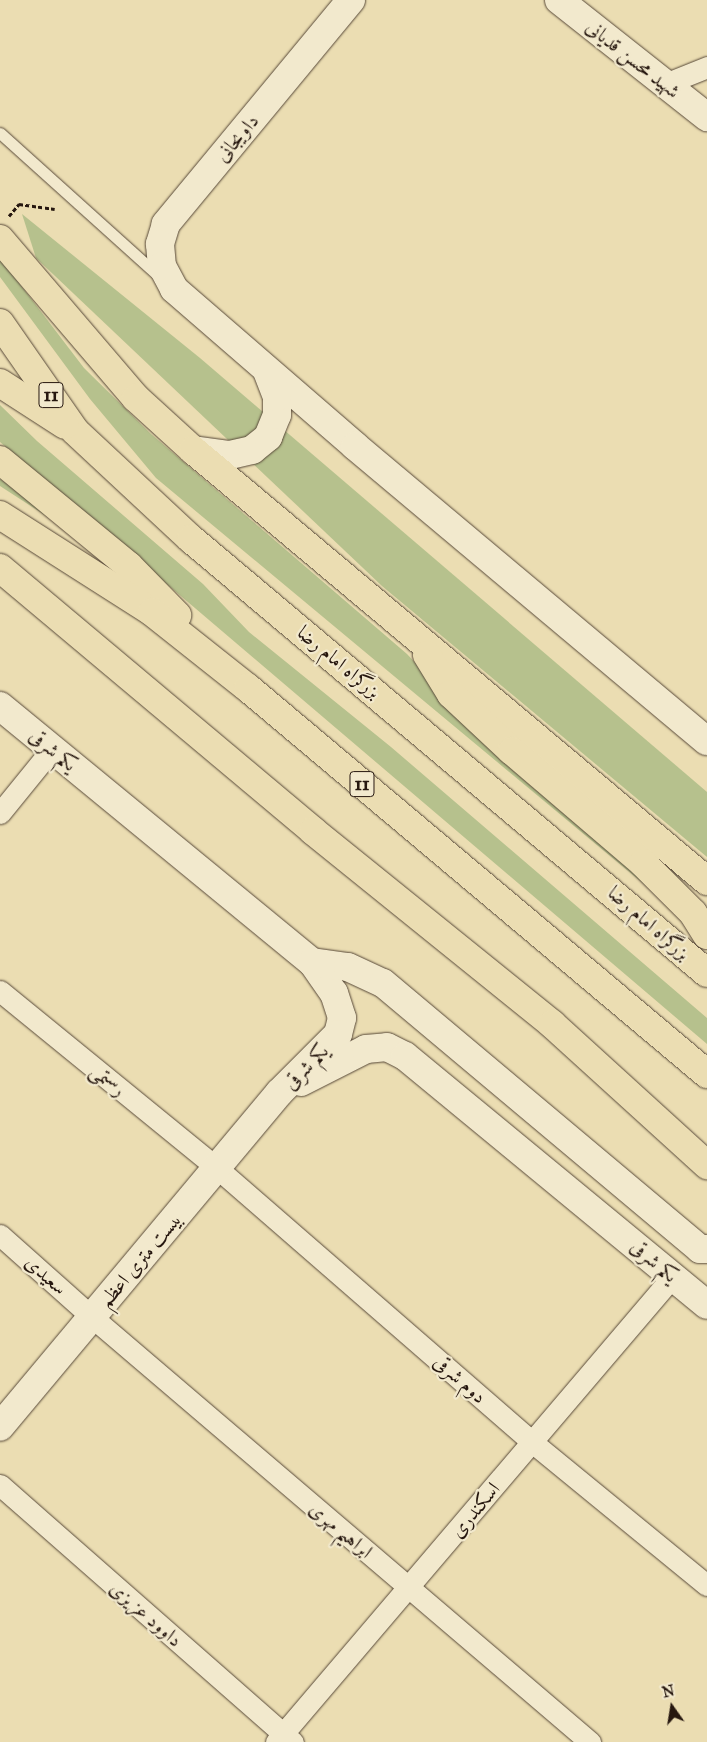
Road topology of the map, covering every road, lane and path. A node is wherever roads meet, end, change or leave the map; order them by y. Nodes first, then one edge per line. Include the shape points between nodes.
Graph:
1 (351, 0) edge
2 (559, 0) edge
3 (707, 68) edge
4 (665, 84) junction
5 (707, 117) edge
6 (0, 133) edge
7 (0, 239) edge
8 (174, 289) junction
9 (0, 323) edge
10 (267, 371) junction
11 (0, 383) edge
12 (75, 431) junction
13 (193, 450) junction
14 (0, 460) edge
15 (0, 516) edge
16 (0, 568) edge
17 (419, 640) junction
18 (248, 688) junction
19 (0, 706) edge
20 (707, 742) edge
21 (52, 749) junction
22 (0, 813) edge
23 (707, 881) edge
24 (707, 935) edge
25 (312, 962) junction
26 (707, 973) edge
27 (0, 992) edge
28 (707, 1074) edge
29 (279, 1093) junction
30 (707, 1165) edge
31 (217, 1168) junction
32 (0, 1234) edge
33 (707, 1249) edge
34 (673, 1276) junction
35 (707, 1305) edge
36 (92, 1317) junction
37 (0, 1427) edge
38 (532, 1442) junction
39 (0, 1485) edge
40 (707, 1585) edge
41 (409, 1588) junction
42 (284, 1739) edge
43 (590, 1742) edge

1 - 8 main road, داویجانی via 166,224 160,244 162,266
2 - 4 main road, شهید محسن قدیانی
3 - 4 street
4 - 5 main road, شهید محسن قدیانی
6 - 8 lane
7 - 13 highway via 136,398
8 - 10 main road
9 - 12 highway, بزرگراه امام رضا / 11
10 - 13 main road via 278,415 268,436 252,450 230,455
10 - 20 main road
11 - 12 highway
12 - 26 highway, بزرگراه امام رضا / 11 via 191,539
13 - 17 highway
14 - 18 highway via 129,566
15 - 18 highway, 11 via 152,612
16 - 30 highway via 313,831 552,1024
17 - 23 highway
17 - 24 highway via 451,694 643,863 693,913
18 - 28 highway, 11
19 - 21 main road, یکم شرقی
21 - 22 street
21 - 25 main road, یکم شرقی
25 - 29 main road, یکم شرقی via 334,993 342,1018 338,1034
25 - 33 main road via 348,967 383,983 700,1249
27 - 31 street, رستمی
29 - 31 main road, بیست متری اعظم
29 - 34 main road, یکم شرقی via 366,1049 388,1047 405,1056
31 - 36 main road, بیست متری اعظم
31 - 38 street, دوم شرقی
32 - 36 street, سعیدی
34 - 35 main road, یکم شرقی
34 - 38 street, اسکندری
36 - 37 main road, بیست متری اعظم
36 - 41 street, ابراهیم مهری
38 - 40 street, دوم شرقی
38 - 41 street, اسکندری
39 - 42 street, داوود عزیزی
41 - 42 street, اسکندری
41 - 43 street, ابراهیم مهری

